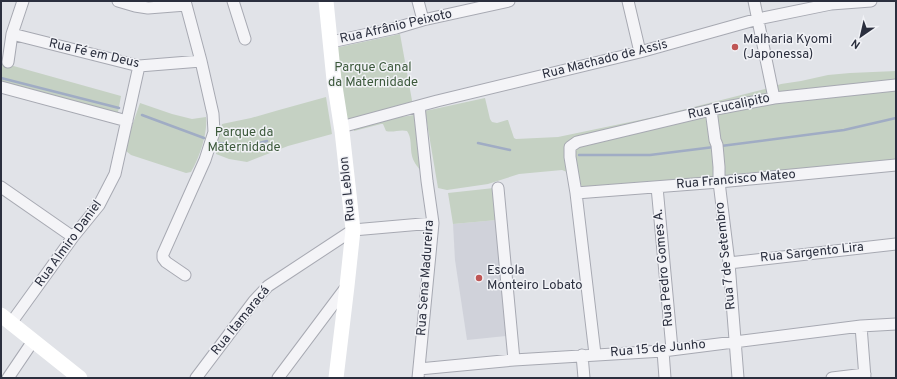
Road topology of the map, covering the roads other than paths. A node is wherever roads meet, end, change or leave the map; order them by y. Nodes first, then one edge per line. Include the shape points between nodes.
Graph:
1 (23, 1) edge
2 (118, 1) edge
3 (233, 1) edge
4 (326, 1) edge
5 (418, 1) edge
6 (509, 1) edge
7 (628, 1) edge
8 (754, 1) edge
9 (871, 1) edge
10 (186, 3) edge
11 (830, 3) edge
12 (148, 4) edge
13 (475, 5) edge
14 (758, 19) junction
15 (423, 20) junction
16 (12, 34) junction
17 (245, 39) dead end
18 (331, 42) junction
19 (640, 52) junction
20 (201, 61) junction
21 (8, 62) dead end
22 (139, 66) junction
23 (896, 85) edge
24 (1, 87) edge
25 (774, 98) junction
26 (419, 106) junction
27 (711, 110) junction
28 (128, 115) junction
29 (341, 127) junction
30 (896, 165) edge
31 (718, 182) junction
32 (1, 187) edge
33 (657, 187) junction
34 (498, 188) dead end
35 (576, 193) junction
36 (433, 223) junction
37 (353, 230) junction
38 (73, 237) junction
39 (896, 244) edge
40 (729, 263) junction
41 (185, 275) dead end
42 (347, 286) junction
43 (6, 319) edge
44 (896, 324) edge
45 (861, 326) junction
46 (33, 341) junction
47 (734, 342) junction
48 (667, 350) junction
49 (595, 354) junction
50 (582, 355) junction
51 (514, 360) junction
52 (418, 374) edge
53 (865, 376) edge
54 (8, 378) edge
55 (80, 378) edge
56 (196, 378) edge
57 (278, 378) edge
58 (336, 378) edge
59 (584, 378) edge
60 (665, 378) edge
61 (738, 378) edge
62 (832, 378) edge

1 - 16 street
2 - 12 street via 135,6
3 - 17 street
4 - 18 street, Rua Leblon
5 - 15 street
6 - 13 street, Rua Afrânio Peixoto
7 - 19 street
8 - 14 street
9 - 11 street, Rua Machado de Assis
10 - 12 street
10 - 20 street
11 - 14 street, Rua Machado de Assis
13 - 15 street, Rua Afrânio Peixoto
14 - 19 street, Rua Machado de Assis
14 - 25 street
15 - 18 street, Rua Afrânio Peixoto
16 - 21 street
16 - 22 street, Rua Fé em Deus
18 - 29 street, Rua Leblon
19 - 26 street, Rua Machado de Assis
20 - 22 street, Rua Fé em Deus
20 - 41 street via 213,114 214,132 205,160 163,254 166,262
22 - 28 street, Rua Almiro Daniel
23 - 25 street, Rua Eucalipito
24 - 28 street
25 - 27 street, Rua Eucalipito
26 - 29 street, Rua Machado de Assis
26 - 36 street, Rua Sena Madureira
27 - 31 street, Rua 7 de Setembro via 717,145
27 - 35 street, Rua Eucalipito via 575,143 570,147 570,158
28 - 38 street, Rua Almiro Daniel via 115,174 99,205
29 - 37 street, Rua Leblon
30 - 31 street, Rua Francisco Mateo
31 - 33 street, Rua Francisco Mateo
31 - 40 street, Rua 7 de Setembro
32 - 38 street
33 - 35 street, Rua Francisco Mateo
33 - 48 street, Rua Pedro Gomes A.
34 - 51 street
35 - 49 street
36 - 37 street
36 - 52 street, Rua Sena Madureira
37 - 42 street, Rua Leblon
37 - 56 street, Rua Itamaracá via 268,286
38 - 43 street, Rua Almiro Daniel
39 - 40 street, Rua Sargento Lira
40 - 47 street, Rua 7 de Setembro
42 - 57 street
42 - 58 street, Rua Leblon
43 - 46 street
44 - 45 street, Rua 15 de Junho
45 - 47 street, Rua 15 de Junho
45 - 53 street
46 - 54 street
46 - 55 street
47 - 48 street, Rua 15 de Junho
47 - 61 street, Rua 7 de Setembro
48 - 49 street, Rua 15 de Junho
48 - 60 street, Rua Pedro Gomes A.
49 - 50 street, Rua 15 de Junho
50 - 51 street, Rua 15 de Junho
50 - 59 street
51 - 52 street, Rua 15 de Junho
53 - 62 street

